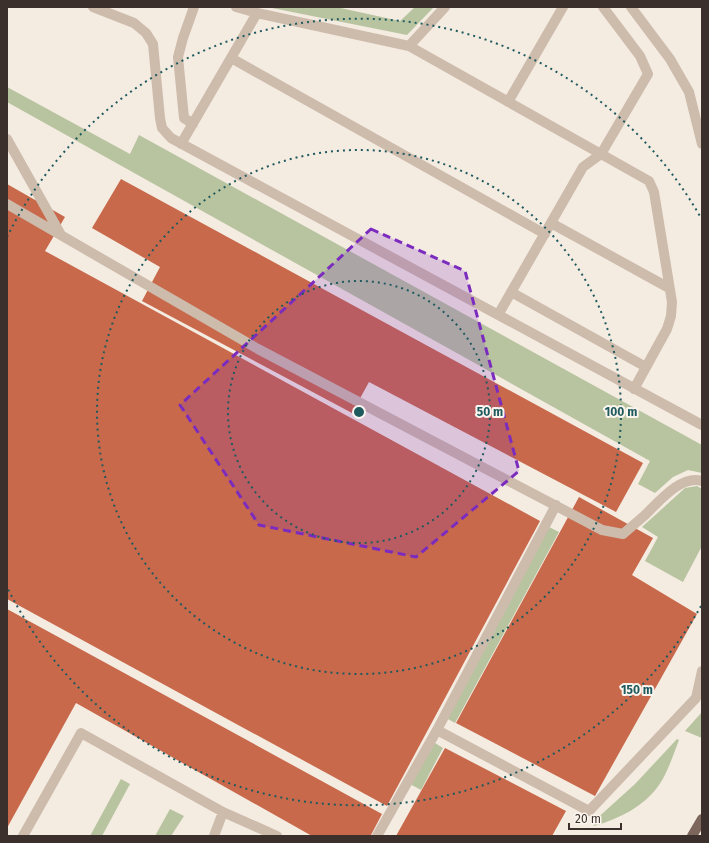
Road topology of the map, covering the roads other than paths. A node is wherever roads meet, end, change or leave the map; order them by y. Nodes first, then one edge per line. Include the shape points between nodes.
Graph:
1 (93, 7) edge
2 (194, 7) edge
3 (236, 7) edge
4 (445, 7) edge
5 (563, 7) edge
6 (603, 7) edge
7 (631, 7) edge
8 (257, 13) junction
9 (409, 46) junction
10 (231, 58) junction
11 (508, 102) junction
12 (193, 124) junction
13 (7, 139) edge
14 (181, 144) junction
15 (702, 144) edge
16 (601, 154) junction
17 (7, 204) edge
18 (551, 222) junction
19 (545, 234) junction
20 (61, 235) junction
21 (669, 288) junction
22 (511, 292) junction
23 (498, 315) junction
24 (646, 367) junction
25 (634, 389) junction
26 (702, 425) edge
27 (702, 481) edge
28 (556, 505) junction
29 (702, 672) edge
30 (437, 730) junction
31 (223, 812) junction
32 (702, 819) edge
33 (23, 836) edge
34 (214, 836) edge
35 (277, 836) edge
36 (377, 836) edge
37 (692, 836) edge

1 - 14 street via 134,23 146,33 153,44 162,128
2 - 12 street via 178,57 184,118
3 - 8 street
4 - 9 street
5 - 11 street
6 - 16 street via 640,56 648,74
7 - 15 street via 670,59 689,92
8 - 9 street
8 - 10 street
9 - 11 street
10 - 12 street
10 - 19 street
11 - 16 street
12 - 14 street
13 - 20 street
14 - 23 street
16 - 18 street via 583,168
16 - 21 street via 649,181 654,192
17 - 20 street
18 - 19 street
18 - 21 street
19 - 22 street
20 - 28 street via 258,349
21 - 24 street via 671,316 667,329
22 - 23 street
22 - 24 street
23 - 25 street
24 - 25 street
25 - 26 street
27 - 28 street via 696,479 683,483 663,497 623,534 602,530
28 - 30 street
29 - 30 street via 696,698 589,811
30 - 36 street
31 - 33 street via 81,733
31 - 34 street
31 - 35 street
32 - 37 main road

